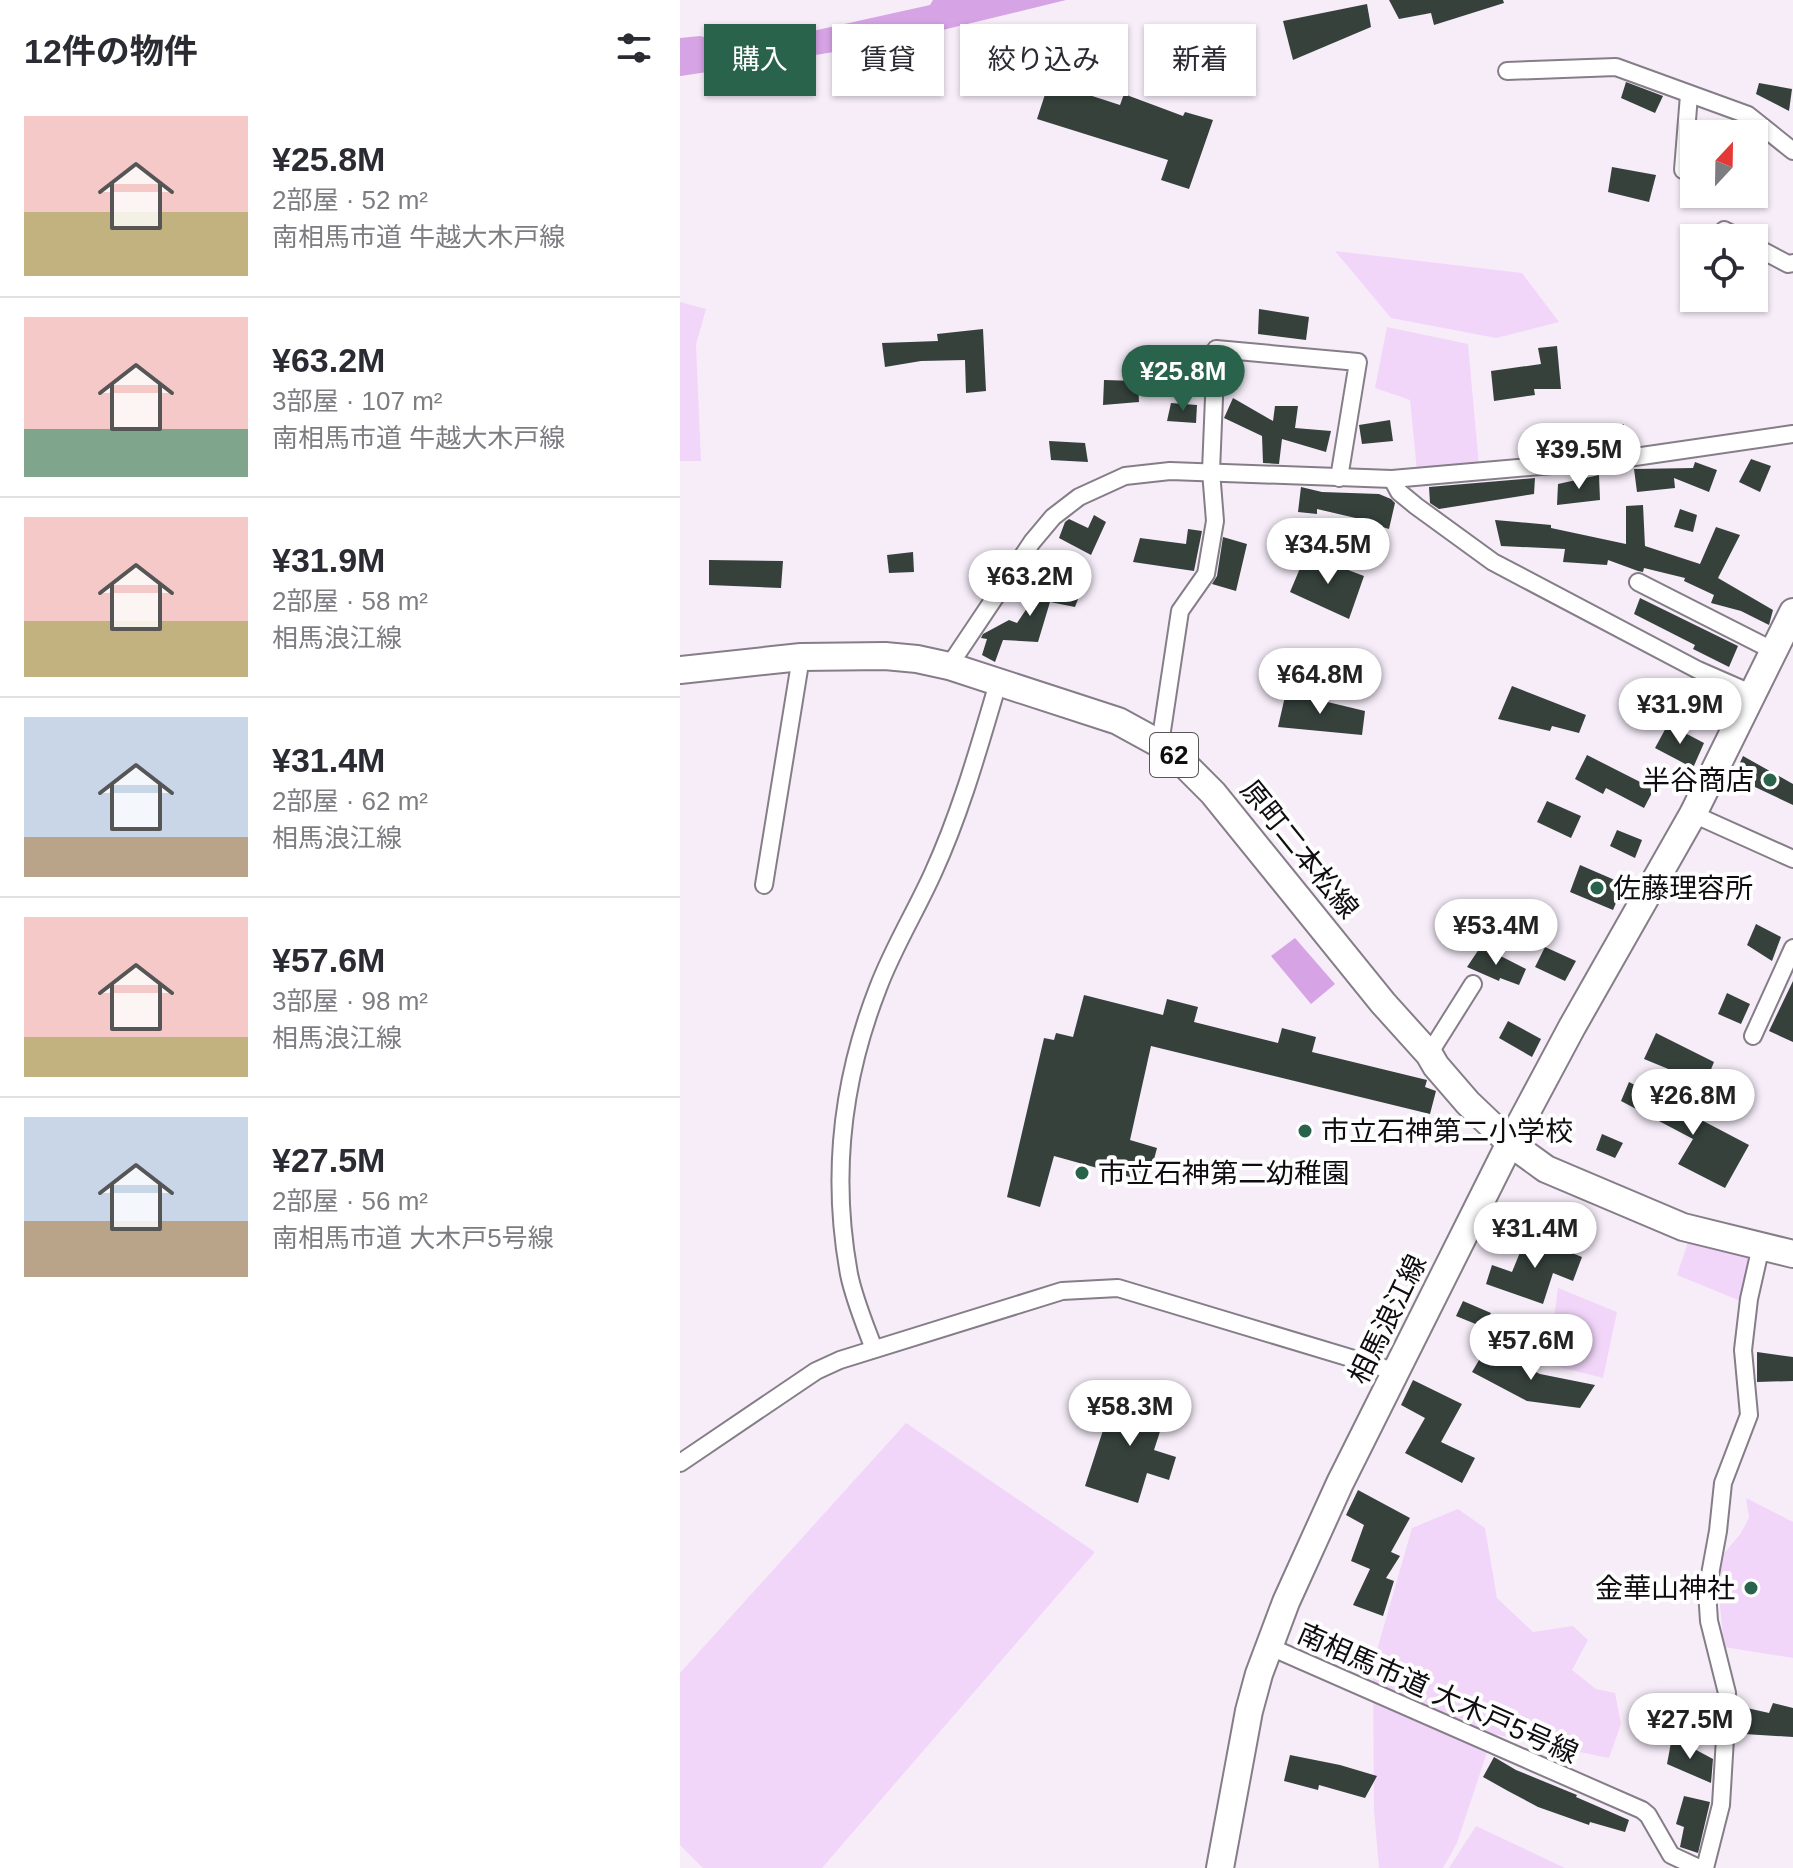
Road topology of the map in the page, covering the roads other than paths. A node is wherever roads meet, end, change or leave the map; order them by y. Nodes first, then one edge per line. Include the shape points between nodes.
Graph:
1 (1507, 71) dead end
2 (1689, 95) junction
3 (1687, 120) edge
4 (1793, 151) edge
5 (1768, 253) edge
6 (1793, 263) edge
7 (1793, 434) edge
8 (1211, 471) junction
9 (1339, 478) junction
10 (1392, 479) junction
11 (1638, 582) dead end
12 (1791, 620) edge
13 (1774, 651) junction
14 (801, 657) junction
15 (949, 666) junction
16 (680, 670) edge
17 (998, 683) junction
18 (1753, 694) junction
19 (1160, 744) junction
20 (1693, 814) junction
21 (1793, 859) edge
22 (764, 885) dead end
23 (1793, 948) edge
24 (1473, 984) dead end
25 (1753, 1036) dead end
26 (1429, 1054) junction
27 (1510, 1143) junction
28 (1761, 1246) junction
29 (1793, 1254) edge
30 (874, 1349) junction
31 (1397, 1372) junction
32 (680, 1463) edge
33 (1268, 1646) junction
34 (1220, 1868) edge
35 (1699, 1868) edge
36 (1705, 1868) edge

1 - 2 street via 1616,67
2 - 3 street
2 - 4 street via 1748,115
5 - 6 street
7 - 10 street via 1621,459
8 - 9 street
8 - 9 street via 1216,349 1358,362
8 - 15 street via 1140,472 1079,497 1032,542
8 - 19 street via 1215,521 1206,574 1180,611
9 - 10 street
10 - 18 street via 1416,506 1493,562
11 - 13 street
12 - 13 main road, 相馬浪江線
13 - 18 main road, 相馬浪江線
14 - 15 main road, 原町二本松線 / 62 via 885,656
14 - 16 main road, 原町二本松線 / 62
14 - 22 street
15 - 17 main road, 原町二本松線 / 62
17 - 19 main road, 原町二本松線 / 62 via 1118,721
17 - 30 street via 939,858 879,985 843,1112 839,1162 849,1276
18 - 20 main road, 相馬浪江線
19 - 26 main road, 原町二本松線 / 62 via 1213,793
20 - 21 street
20 - 27 main road, 相馬浪江線
23 - 25 street
24 - 26 street
26 - 27 main road, 原町二本松線 / 62 via 1468,1103
27 - 28 main road, 原町二本松線 / 62 via 1546,1169 1617,1200 1683,1227
27 - 31 main road, 相馬浪江線
28 - 29 main road, 原町二本松線 / 62
28 - 36 street via 1743,1350 1749,1415 1723,1483 1707,1591 1727,1705 1721,1805
30 - 31 street via 1062,1291 1118,1288
30 - 32 street via 816,1371
31 - 33 main road, 相馬浪江線 via 1340,1483
33 - 34 main road, 相馬浪江線 via 1249,1711
33 - 35 street, 南相馬市道 大木戸5号線 via 1642,1810 1671,1855

